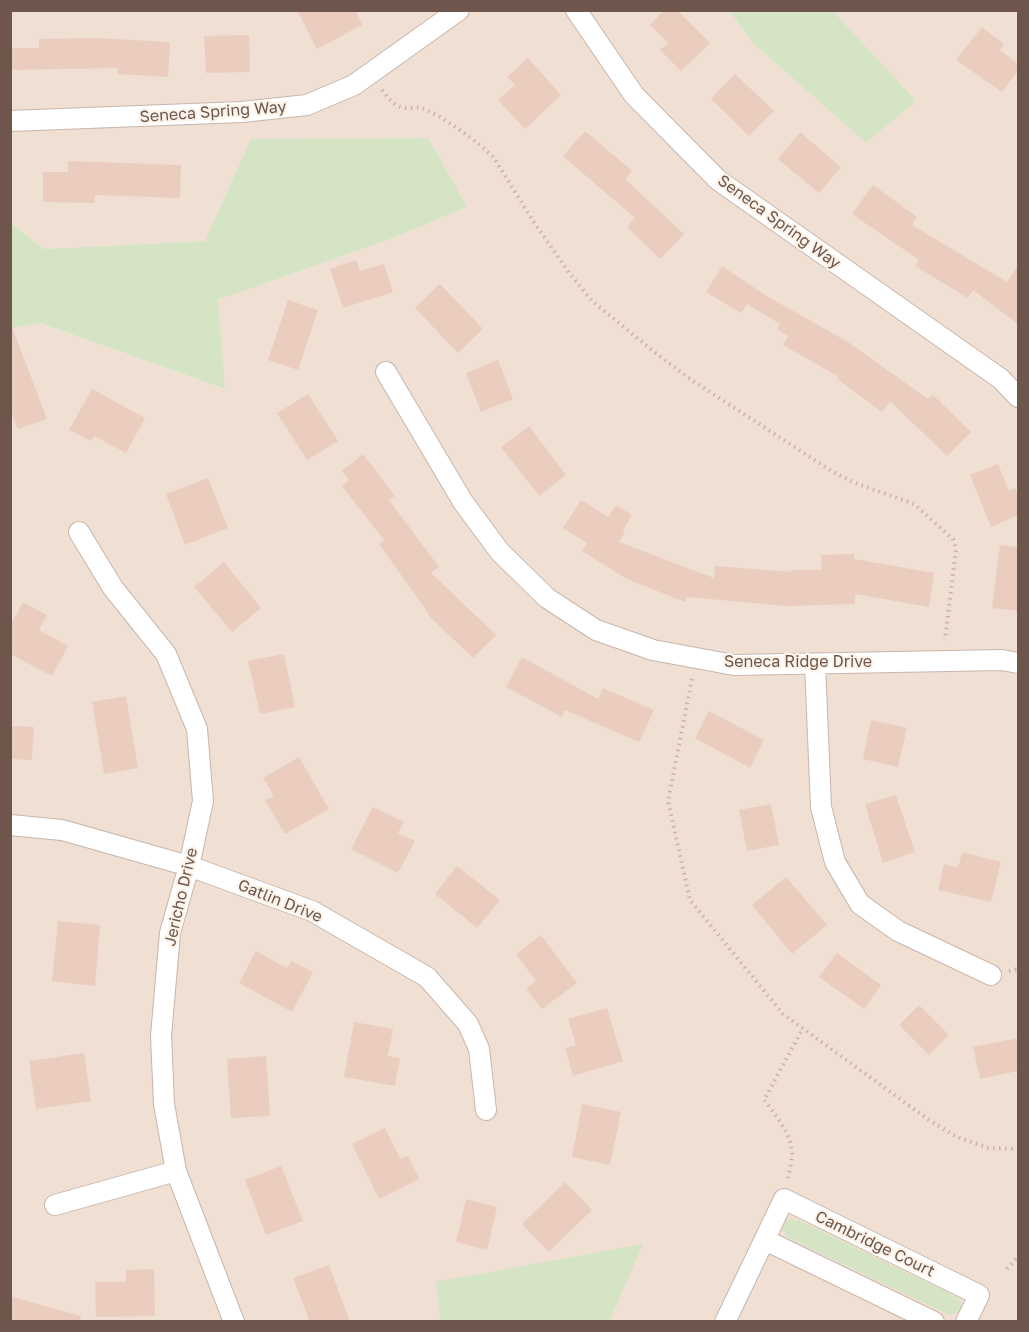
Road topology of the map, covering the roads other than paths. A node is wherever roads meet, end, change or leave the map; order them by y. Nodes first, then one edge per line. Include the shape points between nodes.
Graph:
1 (459, 10) edge
2 (576, 10) edge
3 (10, 121) edge
4 (386, 372) dead end
5 (1018, 396) edge
6 (79, 532) dead end
7 (1018, 663) edge
8 (815, 664) junction
9 (10, 825) edge
10 (189, 866) junction
11 (991, 975) dead end
12 (486, 1110) dead end
13 (176, 1171) junction
14 (55, 1205) dead end
15 (765, 1240) junction
16 (234, 1322) edge
17 (725, 1322) edge
18 (934, 1322) edge
19 (966, 1322) edge

1 - 3 street, Seneca Spring Way via 354,85 307,105 242,112
2 - 5 street, Seneca Spring Way via 634,95 718,180 1001,379
4 - 8 street, Seneca Ridge Drive via 463,502 500,552 547,598 596,630 653,650 734,665
6 - 10 street, Jericho Drive via 113,588 166,654 197,729 203,801
7 - 8 street, Seneca Ridge Drive via 1002,660
8 - 11 street via 821,807 835,862 860,904 898,931
9 - 10 street, Gatlin Drive via 62,830
10 - 12 street, Gatlin Drive via 312,911 427,977 472,1032 479,1049
10 - 13 street, Jericho Drive via 170,933 160,1036 164,1104
13 - 14 street
13 - 16 street, Jericho Drive
15 - 17 street
15 - 18 street
15 - 19 street, Cambridge Court via 784,1200 980,1294

